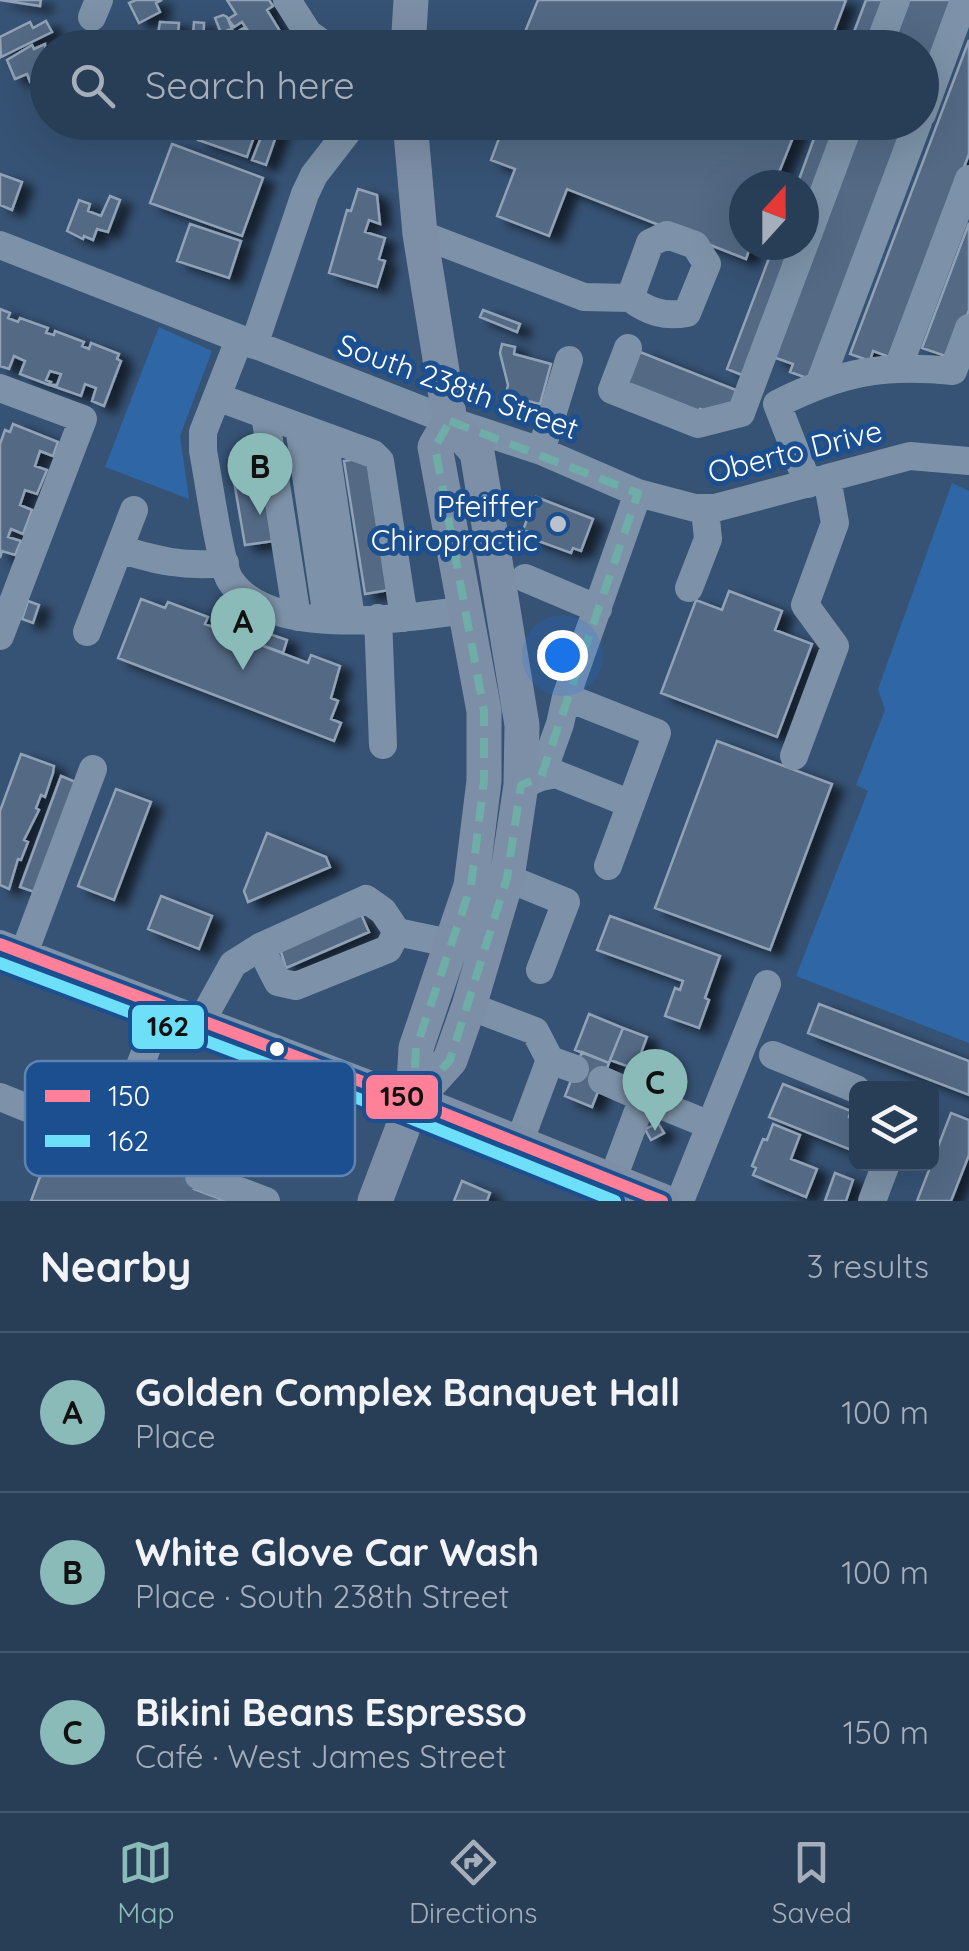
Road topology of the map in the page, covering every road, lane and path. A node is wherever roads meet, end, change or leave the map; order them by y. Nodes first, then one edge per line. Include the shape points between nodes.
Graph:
1 (286, 0) edge
2 (411, 0) edge
3 (896, 0) edge
4 (964, 0) edge
5 (306, 30) edge
6 (409, 30) edge
7 (885, 30) edge
8 (939, 68) edge
9 (341, 140) edge
10 (412, 140) edge
11 (843, 140) edge
12 (911, 140) edge
13 (969, 179) edge
14 (819, 205) edge
15 (420, 234) junction
16 (0, 245) edge
17 (798, 260) edge
18 (630, 298) dead end
19 (969, 328) edge
20 (246, 342) junction
21 (628, 348) dead end
22 (569, 360) dead end
23 (898, 368) junction
24 (820, 382) junction
25 (0, 388) edge
26 (217, 397) junction
27 (777, 404) junction
28 (741, 413) junction
29 (265, 415) junction
30 (450, 421) junction
31 (312, 432) junction
32 (540, 451) junction
33 (969, 461) edge
34 (818, 481) junction
35 (638, 492) junction
36 (705, 509) junction
37 (134, 510) dead end
38 (119, 549) junction
39 (226, 562) junction
40 (512, 579) junction
41 (689, 588) dead end
42 (7, 597) edge
43 (598, 609) junction
44 (466, 610) junction
45 (297, 617) junction
46 (365, 618) junction
47 (88, 632) dead end
48 (0, 636) edge
49 (566, 697) junction
50 (382, 745) dead end
51 (794, 756) dead end
52 (93, 769) dead end
53 (531, 782) junction
54 (631, 804) junction
55 (608, 866) dead end
56 (507, 878) junction
57 (398, 932) junction
58 (454, 944) junction
59 (260, 947) junction
60 (12, 948) edge
61 (540, 970) dead end
62 (767, 984) dead end
63 (163, 1006) junction
64 (469, 1006) junction
65 (202, 1020) junction
66 (773, 1055) dead end
67 (142, 1061) edge
68 (310, 1061) edge
69 (355, 1078) edge
70 (602, 1080) dead end
71 (849, 1085) edge
72 (0, 1097) edge
73 (643, 1098) junction
74 (413, 1100) junction
75 (25, 1107) edge
76 (710, 1125) junction
77 (518, 1143) junction
78 (883, 1171) edge
79 (199, 1176) tunnel mouth
80 (612, 1181) junction
81 (266, 1201) edge
82 (375, 1201) edge
83 (662, 1201) edge
84 (680, 1201) edge
85 (872, 1201) edge

1 - 5 street
2 - 6 main road
3 - 7 street
4 - 8 street
9 - 20 street via 311,180
10 - 15 main road
11 - 14 street
12 - 24 street
13 - 23 street
15 - 18 street via 584,296
15 - 30 main road
16 - 20 street, South 238th Street
17 - 28 street
19 - 23 street via 953,371
20 - 26 street
20 - 30 street, South 238th Street
21 - 28 street via 612,390 698,424
22 - 32 street
23 - 24 street
24 - 27 street
25 - 42 street via 83,419
26 - 29 street
26 - 39 street via 203,451
27 - 28 street
27 - 34 street
29 - 31 street
29 - 45 street
30 - 32 street, South 238th Street
30 - 40 main road via 477,452
30 - 44 main road via 436,447
31 - 46 street
31 - 46 street via 380,460
32 - 35 street, South 238th Street
33 - 34 street, Oberto Drive via 910,456
34 - 36 street, Oberto Drive
34 - 51 street via 835,523 805,605 835,646
35 - 36 street, Oberto Drive
35 - 43 street
36 - 41 street via 708,539
37 - 38 street
38 - 39 street via 170,564
38 - 47 street
39 - 45 street via 228,578 244,595
40 - 43 street
40 - 53 main road
42 - 48 street
43 - 49 street
44 - 46 street
44 - 58 main road via 484,711 484,781 471,886
45 - 46 street
46 - 50 street
49 - 53 street
49 - 54 street via 657,733
52 - 60 street
53 - 54 street via 556,774
53 - 56 main road
54 - 55 street
56 - 61 street via 566,902
56 - 64 main road
57 - 58 street
57 - 59 street via 366,900
57 - 59 street via 388,949 296,986 278,982
58 - 74 main road via 416,1048
59 - 65 street via 233,964
60 - 63 street
62 - 76 street
63 - 65 street
63 - 67 street
64 - 74 main road via 450,1060
64 - 77 street via 536,1031 563,1064
65 - 68 street
66 - 71 street
69 - 74 street
70 - 73 street
72 - 75 street
73 - 76 street
73 - 80 street
74 - 77 main road
74 - 82 main road
76 - 84 street
77 - 80 main road
78 - 85 street
79 - 81 street
80 - 83 main road

